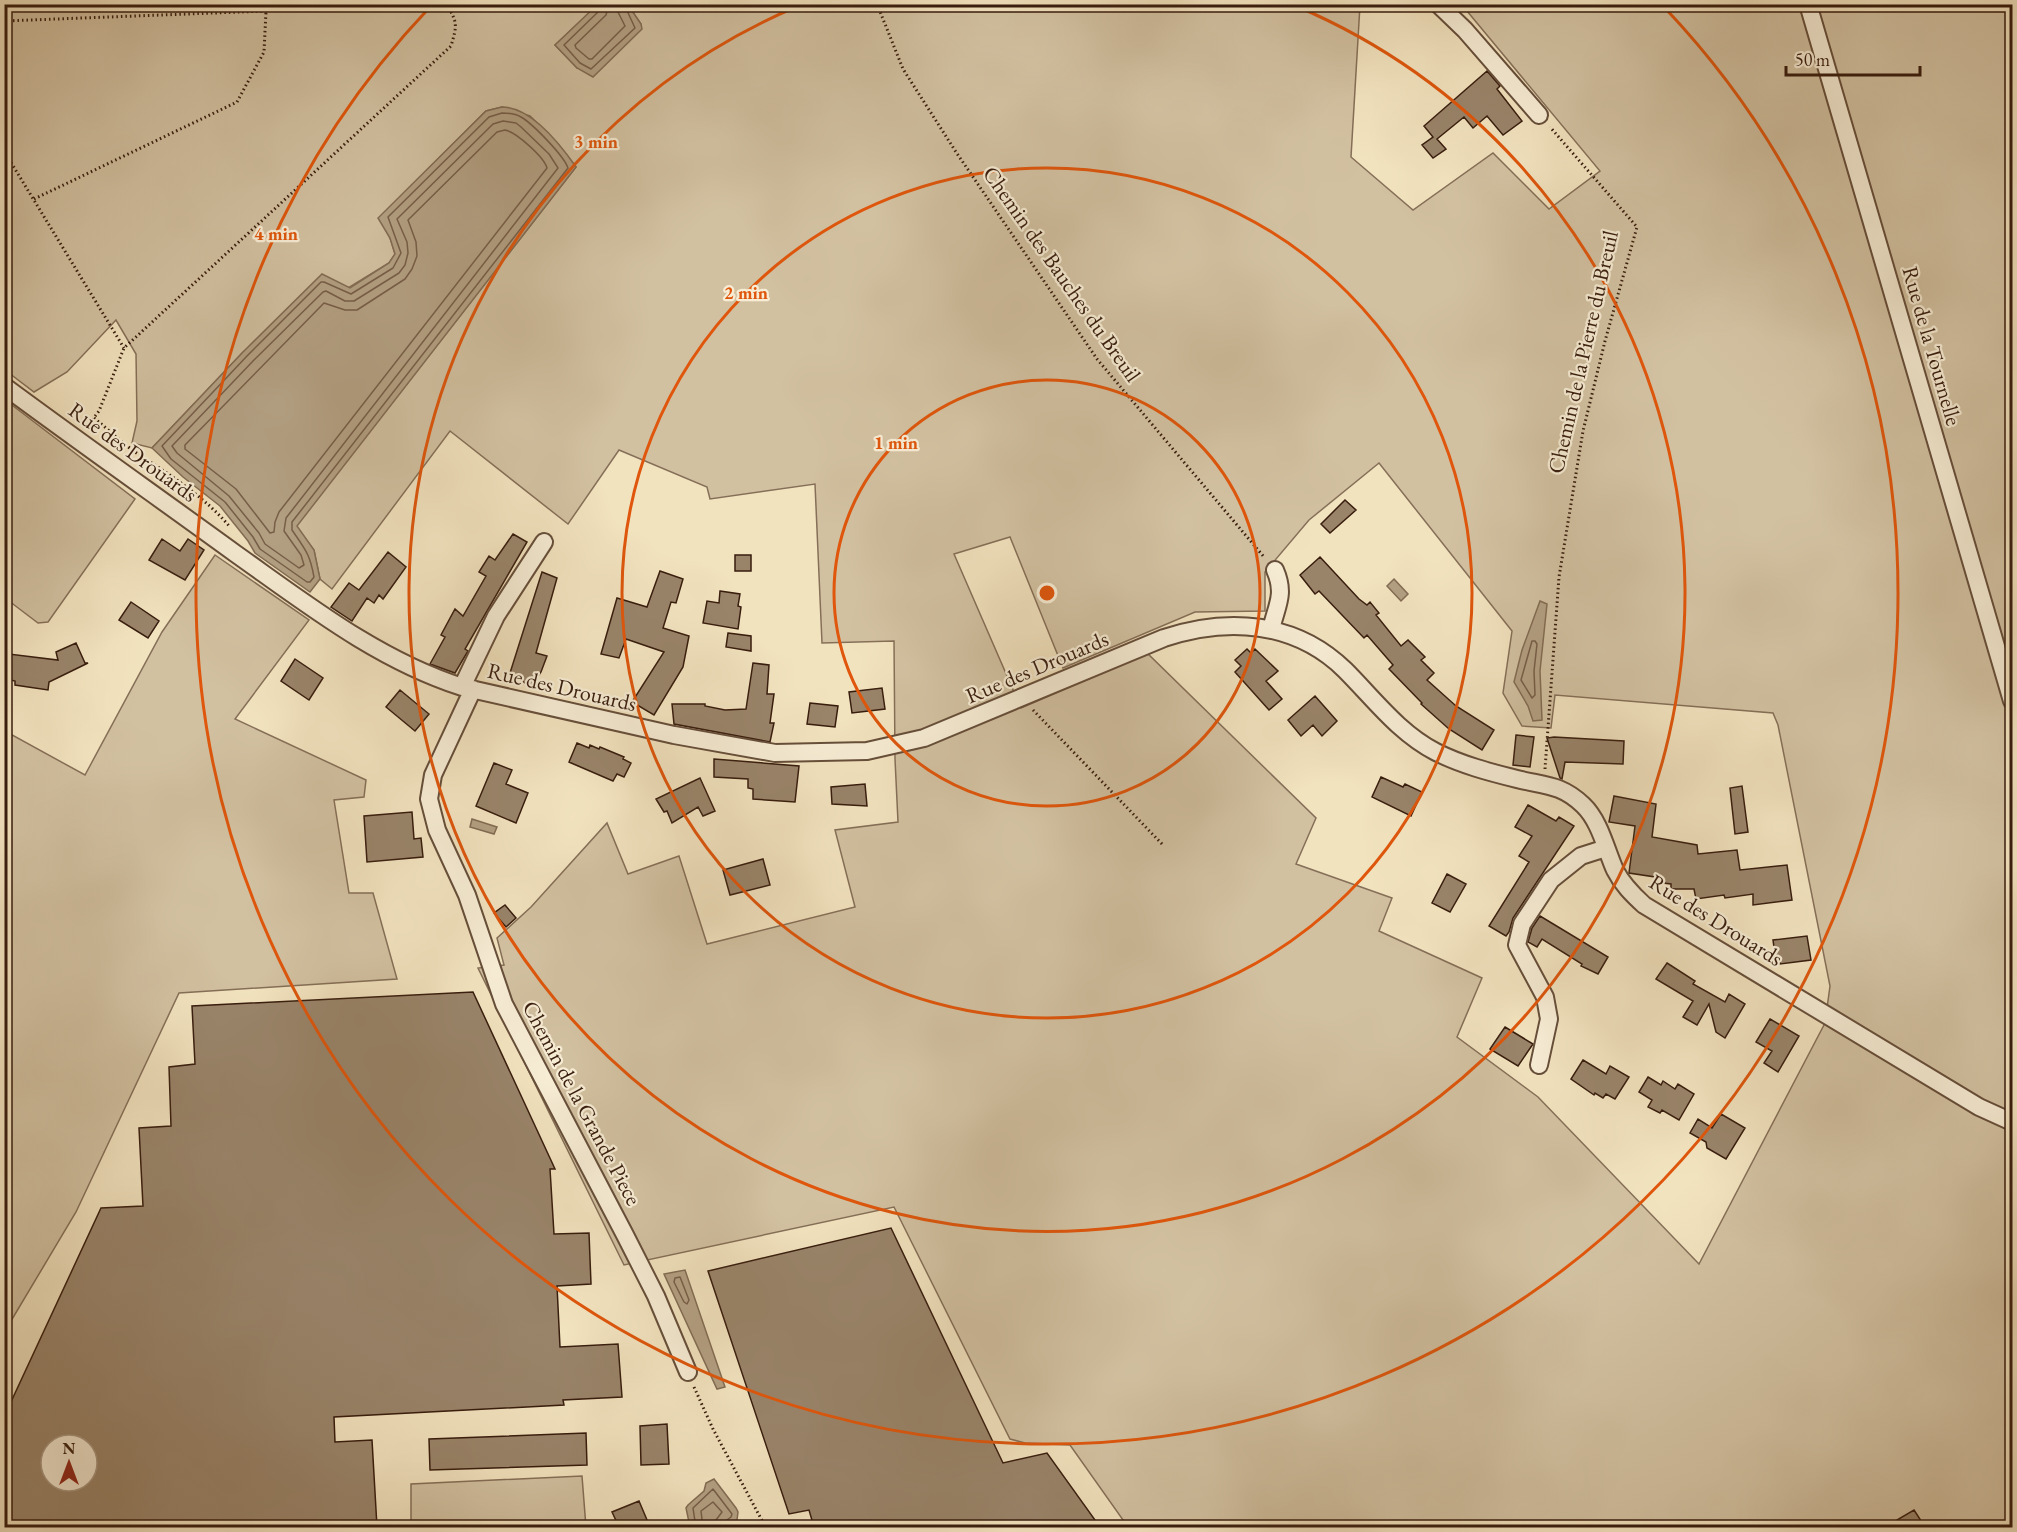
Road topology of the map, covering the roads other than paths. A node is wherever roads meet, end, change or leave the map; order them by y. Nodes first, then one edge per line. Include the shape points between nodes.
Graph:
1 (1438, 4) edge
2 (1808, 4) edge
3 (1539, 115) road end
4 (4, 386) edge
5 (544, 542) dead end
6 (1275, 570) road end
7 (1271, 630) junction
8 (468, 688) junction
9 (2013, 701) edge
10 (1606, 848) junction
11 (1539, 1065) dead end
12 (2013, 1122) edge
13 (688, 1372) road end

1 - 3 street
2 - 9 street, Rue de la Tournelle
4 - 8 street, Rue des Drouards via 311,608 402,663
5 - 8 street, Chemin de la Grande Piece via 496,616
6 - 7 street via 1281,592
7 - 8 street, Rue des Drouards via 1236,625 1189,629 924,738 867,751 775,753
7 - 10 street, Rue des Drouards via 1302,640 1344,668 1400,727 1434,751 1479,769 1544,783 1574,797 1586,807
8 - 13 street, Chemin de la Grande Piece via 433,775 429,799 437,830 467,895 504,1004 626,1235
10 - 11 street via 1581,856 1551,880 1521,924 1517,945 1545,997 1549,1019
10 - 12 street, Rue des Drouards via 1623,884 1644,905 1979,1107

